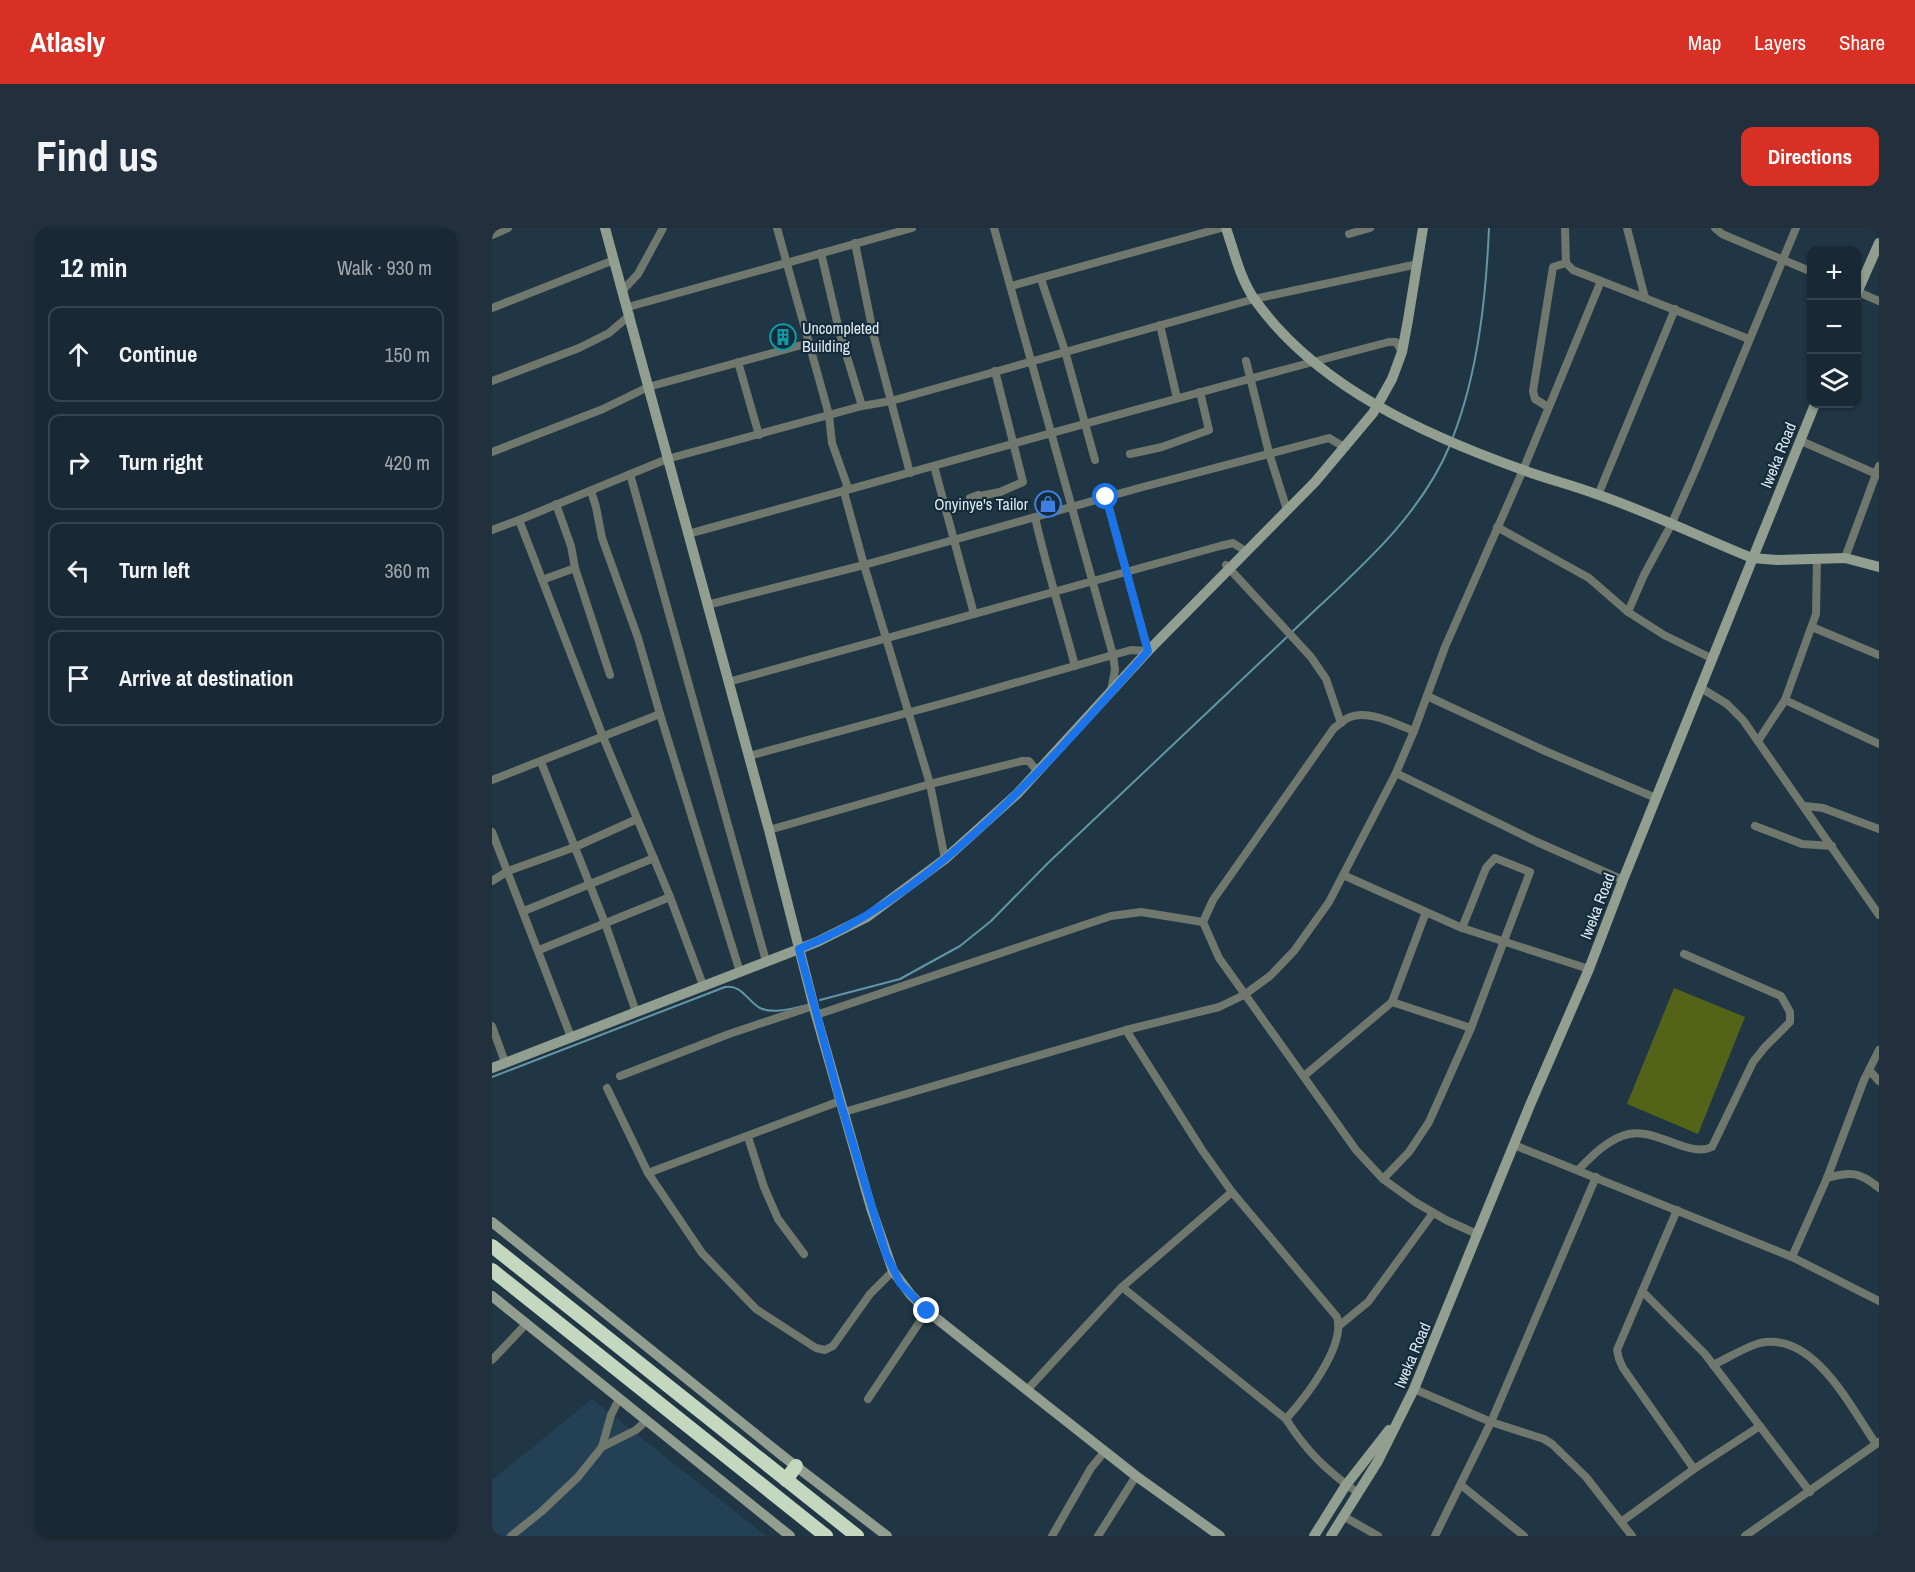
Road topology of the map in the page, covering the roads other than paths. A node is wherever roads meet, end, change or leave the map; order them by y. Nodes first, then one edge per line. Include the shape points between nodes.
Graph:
1 (508, 228) edge
2 (605, 228) edge
3 (663, 228) edge
4 (777, 228) edge
5 (912, 228) edge
6 (994, 228) edge
7 (1221, 228) edge
8 (1226, 228) edge
9 (1370, 228) edge
10 (1423, 228) edge
11 (1565, 228) edge
12 (1627, 228) edge
13 (1715, 228) edge
14 (1796, 228) edge
15 (1349, 234) dead end
16 (492, 235) edge
17 (855, 243) junction
18 (1879, 243) edge
19 (821, 253) junction
20 (614, 260) junction
21 (1784, 260) junction
22 (786, 262) junction
23 (1566, 263) junction
24 (1418, 264) junction
25 (1807, 270) edge
26 (1041, 279) junction
27 (1601, 281) junction
28 (1861, 283) edge
29 (1011, 286) junction
30 (623, 290) junction
31 (1861, 294) edge
32 (1645, 297) junction
33 (1254, 299) junction
34 (1879, 301) edge
35 (492, 308) edge
36 (1675, 309) junction
37 (629, 311) junction
38 (1160, 325) junction
39 (1749, 339) junction
40 (809, 343) junction
41 (1065, 351) junction
42 (1402, 351) junction
43 (1030, 361) junction
44 (1246, 361) dead end
45 (738, 362) junction
46 (1313, 362) junction
47 (995, 370) junction
48 (1251, 378) junction
49 (492, 381) edge
50 (648, 387) junction
51 (1200, 392) junction
52 (1177, 398) junction
53 (891, 401) junction
54 (1378, 405) junction
55 (862, 406) junction
56 (1548, 407) junction
57 (1813, 408) edge
58 (829, 415) junction
59 (1084, 424) junction
60 (1051, 433) junction
61 (759, 435) junction
62 (1801, 441) junction
63 (1014, 444) junction
64 (1344, 447) junction
65 (492, 452) edge
66 (1269, 453) junction
67 (1130, 454) dead end
68 (667, 459) junction
69 (1095, 460) dead end
70 (934, 466) junction
71 (1523, 470) junction
72 (1878, 471) edge
73 (910, 473) junction
74 (630, 474) junction
75 (591, 491) junction
76 (844, 492) junction
77 (978, 495) dead end
78 (1598, 495) junction
79 (1106, 497) junction
80 (556, 504) junction
81 (1070, 507) junction
82 (1287, 510) junction
83 (1035, 517) junction
84 (519, 520) junction
85 (1671, 525) junction
86 (1497, 527) junction
87 (492, 530) edge
88 (688, 534) junction
89 (952, 539) junction
90 (1247, 552) junction
91 (1752, 558) junction
92 (1845, 558) junction
93 (1817, 559) junction
94 (864, 565) junction
95 (1228, 567) junction
96 (1879, 567) edge
97 (574, 568) junction
98 (1126, 573) junction
99 (542, 580) junction
100 (1092, 582) junction
101 (1056, 592) junction
102 (707, 605) junction
103 (1628, 612) junction
104 (974, 614) junction
105 (1812, 627) junction
106 (888, 639) junction
107 (1148, 651) junction
108 (1113, 655) junction
109 (1879, 656) edge
110 (1713, 658) junction
111 (1075, 666) junction
112 (610, 675) dead end
113 (728, 682) junction
114 (1701, 688) junction
115 (1111, 693) junction
116 (1427, 696) junction
117 (1785, 700) junction
118 (909, 712) junction
119 (660, 714) junction
120 (1341, 723) junction
121 (1414, 731) junction
122 (603, 737) junction
123 (1758, 741) junction
124 (1879, 744) edge
125 (749, 756) junction
126 (541, 762) junction
127 (1037, 771) junction
128 (1396, 773) junction
129 (492, 780) edge
130 (930, 784) junction
131 (1656, 798) junction
132 (1805, 806) junction
133 (638, 819) junction
134 (1755, 826) dead end
135 (1879, 829) edge
136 (769, 830) junction
137 (492, 832) edge
138 (1832, 846) junction
139 (575, 847) junction
140 (654, 858) junction
141 (945, 859) junction
142 (508, 871) junction
143 (1343, 875) junction
144 (1623, 880) junction
145 (492, 881) edge
146 (589, 884) junction
147 (670, 897) junction
148 (524, 911) junction
149 (1426, 912) junction
150 (1879, 915) edge
151 (1203, 922) junction
152 (605, 923) junction
153 (1462, 928) junction
154 (1504, 940) junction
155 (799, 949) junction
156 (539, 950) junction
157 (1684, 954) dead end
158 (766, 962) junction
159 (1589, 969) junction
160 (740, 972) junction
161 (703, 986) junction
162 (1244, 995) junction
163 (1392, 1002) junction
164 (815, 1011) junction
165 (636, 1012) junction
166 (492, 1026) edge
167 (1471, 1028) junction
168 (1126, 1030) junction
169 (571, 1037) junction
170 (1879, 1050) edge
171 (505, 1062) junction
172 (492, 1068) edge
173 (1869, 1070) junction
174 (620, 1076) dead end
175 (1304, 1076) junction
176 (1879, 1081) edge
177 (607, 1088) dead end
178 (842, 1107) junction
179 (748, 1137) junction
180 (1514, 1145) junction
181 (1578, 1170) junction
182 (648, 1173) junction
183 (1596, 1177) junction
184 (1827, 1178) junction
185 (1383, 1179) junction
186 (1879, 1188) edge
187 (1232, 1192) junction
188 (1677, 1210) junction
189 (1433, 1213) junction
190 (492, 1222) edge
191 (1477, 1234) junction
192 (492, 1246) edge
193 (804, 1254) dead end
194 (1792, 1257) junction
195 (492, 1270) edge
196 (893, 1271) junction
197 (1122, 1287) junction
198 (1642, 1291) junction
199 (492, 1296) edge
200 (1879, 1301) edge
201 (927, 1311) junction
202 (527, 1323) junction
203 (1340, 1325) junction
204 (492, 1360) edge
205 (1713, 1365) junction
206 (1414, 1389) junction
207 (1027, 1390) junction
208 (620, 1399) junction
209 (868, 1399) dead end
210 (1400, 1416) junction
211 (1286, 1419) junction
212 (646, 1421) junction
213 (1491, 1422) junction
214 (1760, 1425) junction
215 (1877, 1443) edge
216 (602, 1447) junction
217 (1105, 1451) junction
218 (796, 1466) junction
219 (1694, 1469) junction
220 (1137, 1476) junction
221 (786, 1480) junction
222 (1346, 1485) junction
223 (1461, 1485) junction
224 (1358, 1492) junction
225 (1810, 1492) junction
226 (1343, 1516) junction
227 (1621, 1522) junction
228 (1322, 1523) junction
229 (1333, 1533) edge
230 (511, 1536) edge
231 (790, 1536) edge
232 (826, 1536) edge
233 (856, 1536) edge
234 (887, 1536) edge
235 (1052, 1536) edge
236 (1098, 1536) edge
237 (1220, 1536) edge
238 (1309, 1536) edge
239 (1314, 1536) edge
240 (1378, 1536) edge
241 (1436, 1536) edge
242 (1524, 1536) edge
243 (1632, 1536) edge
244 (1745, 1536) edge

1 - 16 street
2 - 20 street
3 - 30 street via 638,274
4 - 22 street
5 - 17 street
6 - 29 street
7 - 26 street
8 - 33 street
9 - 15 street
10 - 24 street
11 - 23 street
12 - 32 street
13 - 21 street
14 - 21 street
17 - 19 street
17 - 53 street
18 - 28 street
19 - 22 street
19 - 55 street
20 - 30 street
20 - 35 street
21 - 25 street
21 - 39 street
22 - 37 street
22 - 40 street
23 - 27 street via 1573,270
23 - 56 street via 1553,267 1533,391 1535,399
24 - 33 street
24 - 42 street
26 - 29 street
26 - 41 street
27 - 32 street
27 - 56 street
29 - 43 street
30 - 37 street
31 - 34 street
32 - 36 street
33 - 38 street
33 - 46 street
36 - 39 street
36 - 78 street
37 - 49 street via 609,333
37 - 50 street
38 - 41 street
38 - 52 street
39 - 85 street
40 - 45 street
40 - 58 street
41 - 43 street
41 - 59 street
42 - 46 street via 1396,342 1389,342
42 - 54 street
43 - 47 street
43 - 60 street
44 - 48 street
45 - 50 street
45 - 61 street
46 - 48 street
46 - 54 street
47 - 53 street
47 - 63 street
48 - 51 street
48 - 66 street
50 - 65 street
50 - 68 street
51 - 52 street
51 - 67 street via 1209,430
52 - 59 street
53 - 55 street
53 - 73 street
54 - 64 street
54 - 71 street via 1452,442
55 - 58 street
56 - 71 street
57 - 62 street, Iweka Road
58 - 61 street
58 - 76 street via 832,443 847,485
59 - 60 street
59 - 69 street
60 - 63 street
60 - 81 street
61 - 68 street
62 - 72 street
62 - 91 street, Iweka Road
63 - 70 street
63 - 77 street via 1023,482 970,498
64 - 66 street via 1329,438
64 - 82 street
66 - 79 street
66 - 82 street
68 - 74 street
68 - 88 street
70 - 73 street
70 - 89 street
71 - 78 street
71 - 86 street
72 - 92 street
73 - 76 street
74 - 75 street
74 - 158 street
75 - 80 street
75 - 119 street via 602,538
76 - 88 street
76 - 94 street
78 - 85 street
79 - 81 street
79 - 98 street
80 - 84 street
80 - 97 street via 571,546
81 - 83 street
81 - 100 street
82 - 90 street
83 - 89 street
83 - 101 street
84 - 87 street
84 - 99 street
85 - 91 street
85 - 103 street
86 - 103 street via 1589,578
86 - 116 street
88 - 102 street
89 - 94 street
89 - 104 street
90 - 95 street
90 - 98 street via 1233,543
91 - 93 street
91 - 110 street, Iweka Road
92 - 93 street
92 - 96 street
93 - 105 street via 1818,600
94 - 102 street
94 - 106 street
95 - 107 street
95 - 120 street via 1311,657 1326,679
97 - 99 street
97 - 112 street
98 - 100 street
98 - 107 street
99 - 122 street
100 - 101 street
100 - 108 street
101 - 104 street
101 - 111 street
102 - 113 street
103 - 110 street via 1664,635
104 - 106 street
105 - 109 street
105 - 117 street
106 - 113 street
106 - 118 street
107 - 108 street
107 - 115 street
108 - 111 street
108 - 115 street
110 - 114 street, Iweka Road
111 - 118 street
113 - 125 street
114 - 123 street via 1727,704
114 - 131 street, Iweka Road
115 - 127 street
116 - 121 street
116 - 131 street
117 - 123 street
117 - 124 street
118 - 125 street
118 - 130 street
119 - 122 street
119 - 160 street
120 - 121 street via 1350,717 1365,716
120 - 151 street via 1213,900
121 - 128 street
122 - 126 street
122 - 133 street
123 - 132 street
125 - 136 street
126 - 129 street
126 - 139 street
127 - 130 street via 1029,761 1022,761
127 - 141 street
128 - 143 street
128 - 144 street
130 - 136 street
130 - 141 street
131 - 144 street, Iweka Road
132 - 135 street via 1823,808
132 - 138 street
133 - 139 street
133 - 140 street
134 - 138 street via 1802,844
136 - 155 street
137 - 142 street
138 - 150 street
139 - 142 street
139 - 146 street
140 - 146 street
140 - 147 street
141 - 155 street via 867,917
142 - 145 street
142 - 148 street
143 - 149 street
143 - 162 street via 1294,951
144 - 159 street, Iweka Road
146 - 148 street
146 - 152 street
147 - 152 street
147 - 161 street
148 - 156 street
149 - 153 street
149 - 163 street
151 - 162 street via 1219,958
151 - 164 street via 1141,912 1111,915
152 - 156 street
152 - 165 street
153 - 154 street
153 - 154 street via 1486,868 1495,858 1530,872
154 - 159 street
154 - 167 street
155 - 158 street
155 - 164 street
156 - 169 street
157 - 181 street via 1781,996 1790,1012 1790,1022 1753,1062 1712,1147 1699,1150 1637,1133 1622,1135 1600,1148
158 - 160 street
159 - 180 street, Iweka Road
160 - 161 street
161 - 165 street
162 - 168 street via 1219,1007
162 - 175 street
163 - 167 street
163 - 175 street
164 - 174 street via 729,1034
164 - 178 street
165 - 169 street
166 - 171 street
167 - 185 street via 1429,1122 1409,1152
168 - 178 street
168 - 187 street
169 - 171 street
170 - 173 street
171 - 172 street
173 - 176 street
173 - 184 street
175 - 185 street via 1356,1150
177 - 182 street
178 - 179 street
178 - 196 street
179 - 182 street
179 - 193 street via 778,1219
180 - 181 street
180 - 191 street, Iweka Road
181 - 183 street
182 - 196 street via 702,1253 726,1279 756,1309 816,1348 825,1350 833,1346 870,1294
183 - 188 street
183 - 213 street
184 - 186 street via 1855,1173
184 - 194 street
185 - 189 street
187 - 197 street
187 - 203 street
188 - 194 street
188 - 198 street
189 - 191 street
189 - 203 street via 1368,1302
190 - 218 street
191 - 206 street, Iweka Road
192 - 221 highway
194 - 200 street
195 - 232 highway
196 - 201 street
197 - 207 street
197 - 211 street
198 - 205 street
198 - 219 street via 1617,1350 1618,1359
199 - 202 street
201 - 207 street
201 - 209 street
202 - 204 street
202 - 208 street
203 - 211 street via 1322,1372
205 - 214 street
205 - 215 street via 1760,1343 1782,1343 1803,1352 1829,1374
206 - 210 street, Iweka Road
206 - 213 street
207 - 217 street
208 - 212 street
208 - 216 street
210 - 222 street
210 - 224 street
211 - 222 street via 1316,1460
212 - 216 street
212 - 231 street
213 - 223 street
213 - 227 street via 1552,1444 1586,1477
214 - 219 street
214 - 225 street
215 - 225 street
216 - 230 street via 578,1477
217 - 220 street
217 - 235 street
218 - 221 highway
218 - 234 street
219 - 227 street
220 - 236 street
220 - 237 street
221 - 233 highway
222 - 224 street
222 - 228 street
223 - 241 street
223 - 242 street
224 - 226 street
225 - 244 street
226 - 229 street
226 - 240 street
227 - 243 street
228 - 238 street
228 - 239 street

